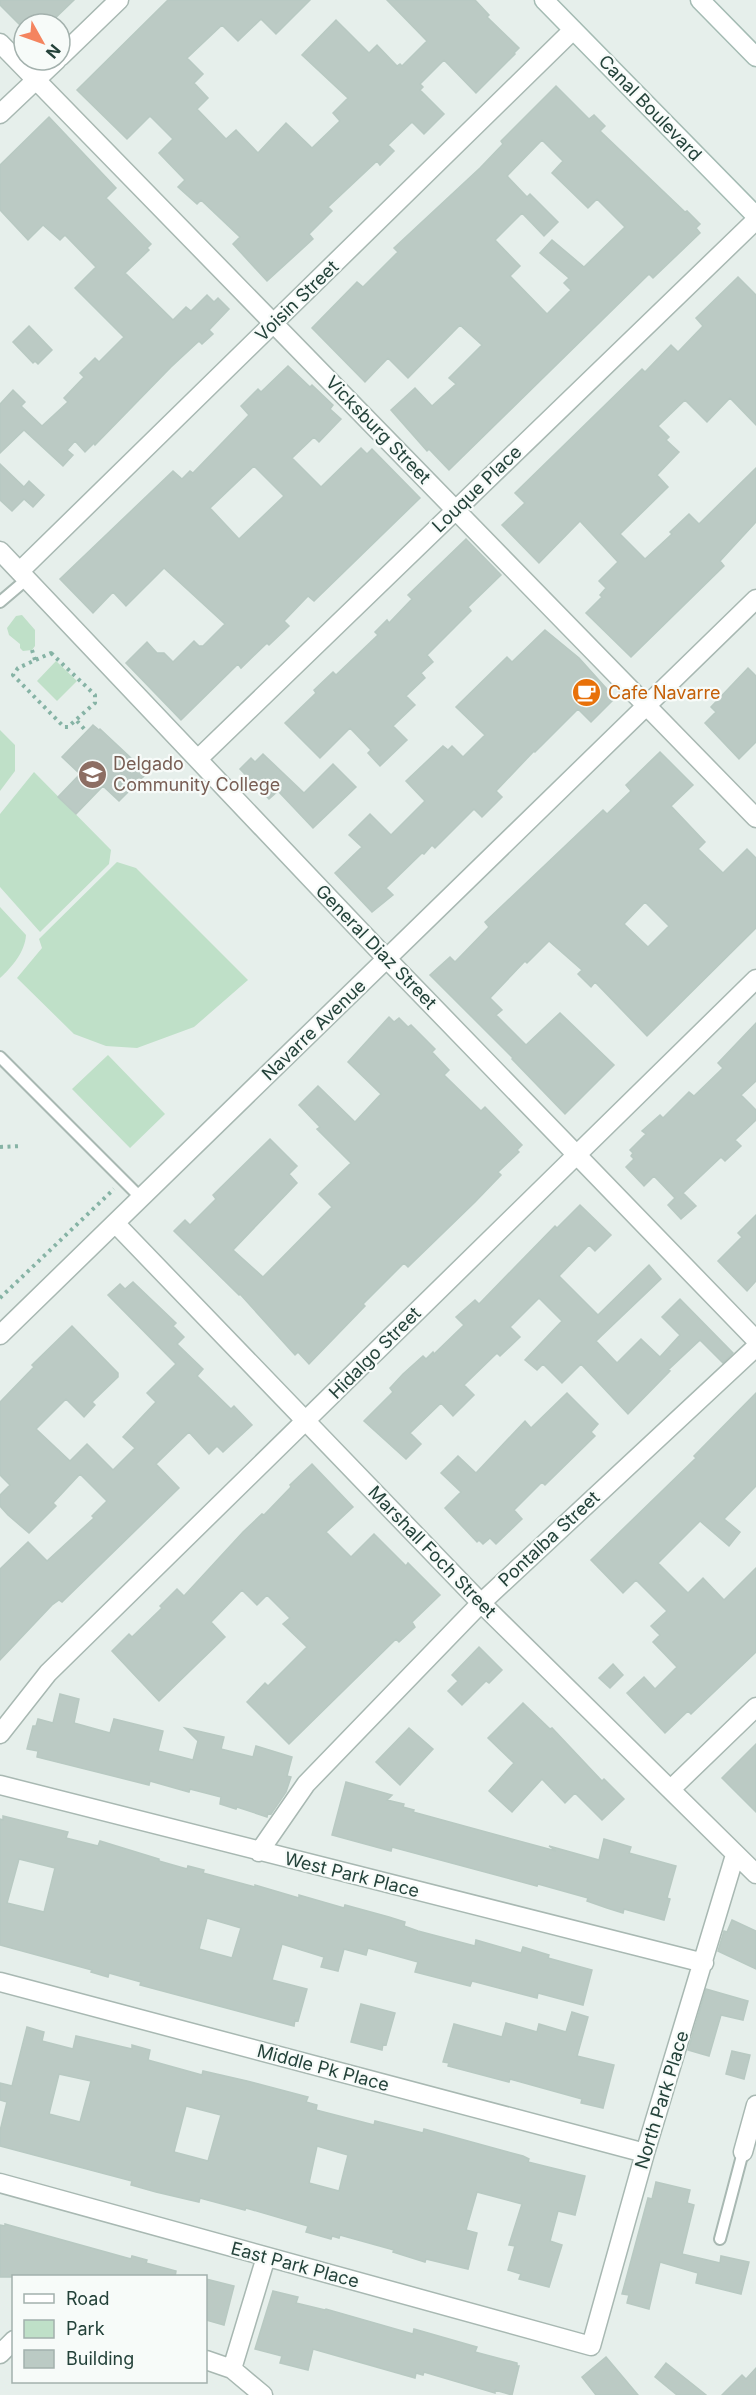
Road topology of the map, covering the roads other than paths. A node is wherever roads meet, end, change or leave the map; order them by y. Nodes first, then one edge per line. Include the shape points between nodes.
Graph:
1 (119, 0) edge
2 (544, 0) edge
3 (700, 0) edge
4 (573, 30) junction
5 (0, 43) edge
6 (72, 46) edge
7 (756, 57) edge
8 (45, 72) edge
9 (36, 80) junction
10 (0, 114) edge
11 (756, 218) edge
12 (274, 324) junction
13 (456, 510) junction
14 (0, 551) edge
15 (23, 575) junction
16 (756, 599) edge
17 (0, 602) edge
18 (647, 706) junction
19 (199, 758) junction
20 (756, 818) edge
21 (387, 959) junction
22 (756, 979) edge
23 (0, 1058) edge
24 (576, 1154) junction
25 (141, 1198) junction
26 (115, 1223) junction
27 (0, 1335) edge
28 (756, 1340) edge
29 (756, 1347) edge
30 (307, 1421) junction
31 (481, 1603) junction
32 (756, 1707) edge
33 (0, 1734) edge
34 (0, 1785) edge
35 (671, 1789) junction
36 (259, 1852) junction
37 (735, 1854) junction
38 (756, 1874) edge
39 (704, 1963) junction
40 (0, 1982) edge
41 (756, 2105) edge
42 (743, 2152) joint
43 (645, 2153) junction
44 (0, 2183) edge
45 (720, 2239) dead end
46 (267, 2257) junction
47 (12, 2342) edge
48 (591, 2346) joint
49 (0, 2354) edge
50 (207, 2360) edge
51 (232, 2369) junction
52 (263, 2395) edge

1 - 6 street
2 - 4 street, Canal Boulevard
3 - 7 street
4 - 11 street, Canal Boulevard
4 - 12 street, Voisin Street
5 - 9 street, Vicksburg Street
8 - 9 street
9 - 10 street
9 - 12 street, Vicksburg Street
11 - 13 street, Louque Place
12 - 13 street, Vicksburg Street
12 - 15 street, Voisin Street
13 - 18 street, Vicksburg Street
13 - 19 street, Louque Place
14 - 15 street, General Diaz Street
15 - 17 lane
15 - 19 street, General Diaz Street
16 - 18 street, Navarre Avenue
18 - 20 street, Vicksburg Street
18 - 21 street, Navarre Avenue
19 - 21 street, General Diaz Street
21 - 24 street, General Diaz Street
21 - 25 street, Navarre Avenue
22 - 24 street, Hidalgo Street
23 - 25 lane
24 - 28 street, General Diaz Street
24 - 30 street, Hidalgo Street
25 - 26 street, Navarre Avenue
26 - 27 street, Navarre Avenue
26 - 30 street, Marshall Foch Street
29 - 31 street, Pontalba Street
30 - 31 street, Marshall Foch Street
30 - 33 street, Hidalgo Street via 48,1673
31 - 35 street, Marshall Foch Street
31 - 36 street, Pontalba Street via 306,1784
32 - 35 street
34 - 36 street, West Park Place
35 - 37 street, Marshall Foch Street
36 - 39 street, West Park Place
37 - 38 street, Marshall Foch Street
37 - 39 street, North Park Place
39 - 43 street, North Park Place
40 - 43 street, Middle Pk Place
41 - 42 street
42 - 45 lane
43 - 48 street, North Park Place
44 - 46 street, East Park Place
46 - 48 street, East Park Place
46 - 51 street
47 - 49 street
50 - 51 street
51 - 52 street

